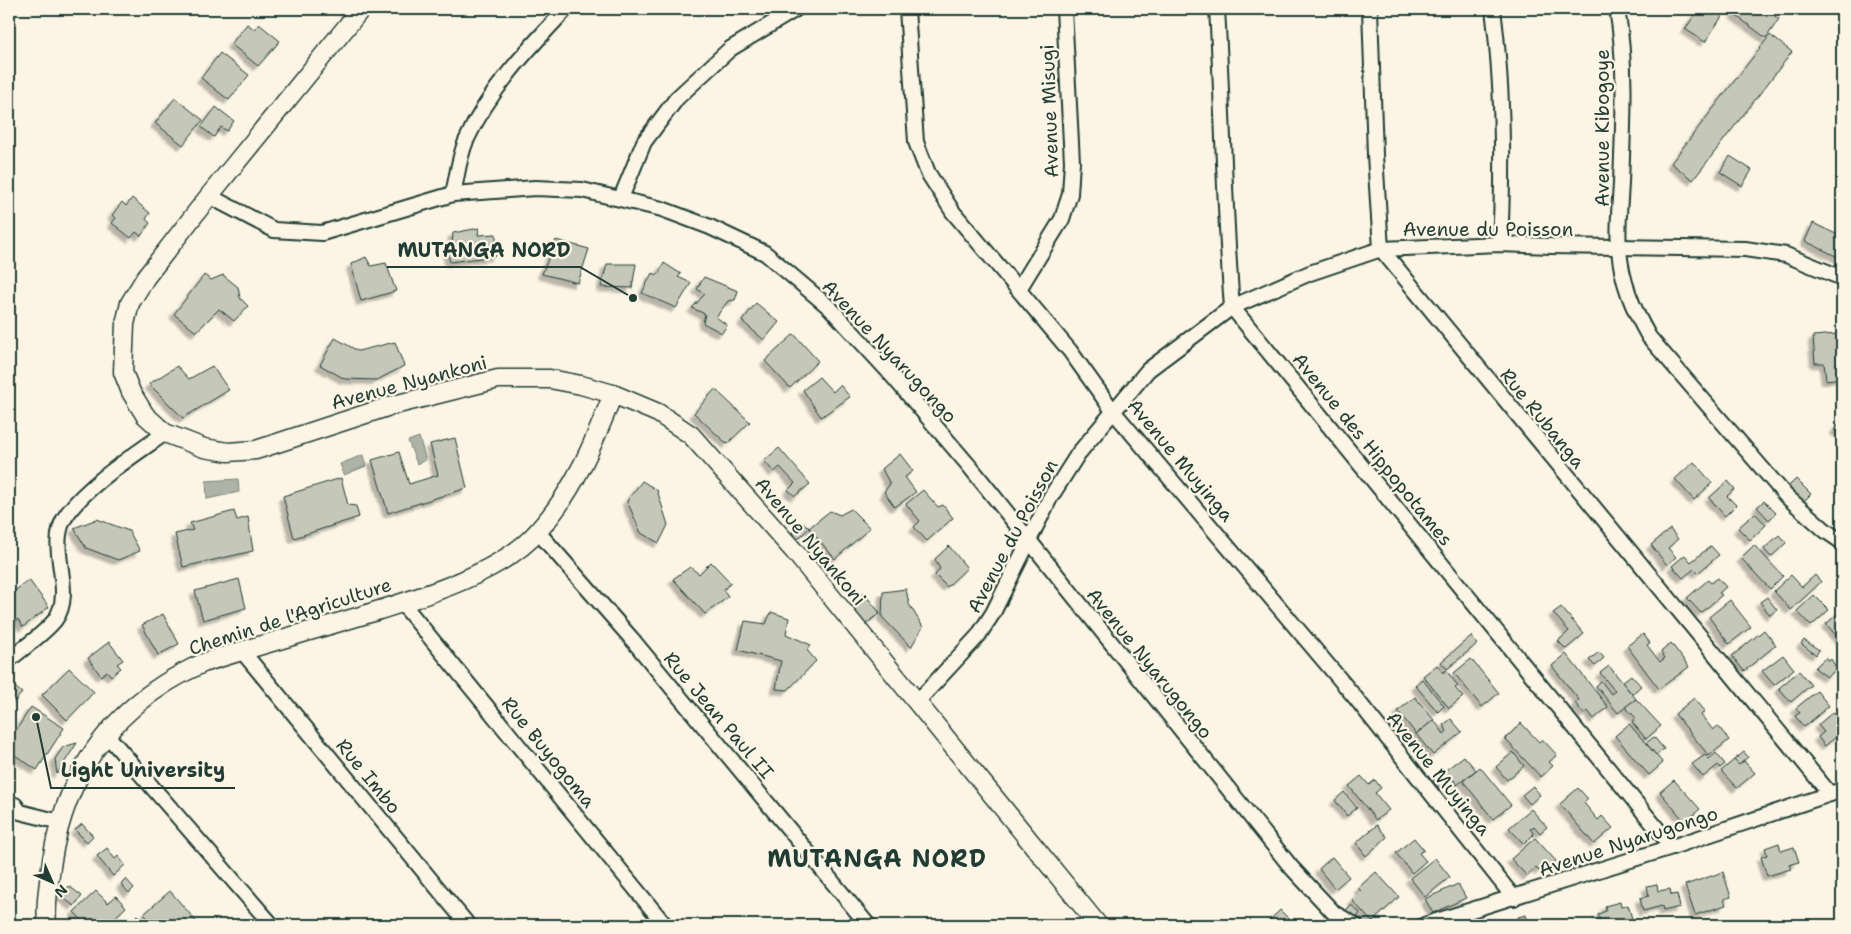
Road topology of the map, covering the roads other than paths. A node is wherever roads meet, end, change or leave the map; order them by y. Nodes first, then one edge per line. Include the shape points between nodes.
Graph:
1 (361, 9) edge
2 (566, 9) edge
3 (796, 9) edge
4 (907, 9) edge
5 (1064, 9) edge
6 (1217, 9) edge
7 (1370, 9) edge
8 (1493, 9) edge
9 (1617, 9) edge
10 (453, 194) junction
11 (209, 196) junction
12 (621, 198) junction
13 (1500, 244) junction
14 (1618, 247) junction
15 (1381, 249) junction
16 (1842, 278) edge
17 (1019, 289) junction
18 (1232, 306) junction
19 (613, 394) junction
20 (1113, 411) junction
21 (165, 433) junction
22 (538, 532) junction
23 (1027, 541) junction
24 (1842, 542) edge
25 (402, 603) junction
26 (242, 651) junction
27 (9, 660) edge
28 (917, 702) junction
29 (106, 734) junction
30 (1836, 792) edge
31 (9, 803) edge
32 (60, 822) junction
33 (1672, 848) junction
34 (1514, 898) junction
35 (47, 925) edge
36 (272, 925) edge
37 (468, 925) edge
38 (665, 925) edge
39 (868, 925) edge
40 (1098, 925) edge
41 (1355, 925) edge
42 (1424, 925) edge

1 - 11 street, Avenue Nyankoni
2 - 10 street via 490,97 465,142
3 - 12 street via 730,49 677,98 644,142
4 - 17 street, Avenue Muyinga via 916,142 928,173 953,212
5 - 17 street, Avenue Misugi via 1072,162 1070,194 1062,220
6 - 18 street
7 - 15 street
8 - 13 street via 1503,189
9 - 14 street, Avenue Kibogoye via 1622,61
10 - 11 street, Avenue Nyarugongo via 322,233 274,230
10 - 12 street, Avenue Nyarugongo via 535,188 582,190
11 - 21 street, Avenue Nyankoni via 146,276 130,303 125,324 123,372 145,415
12 - 23 street, Avenue Nyarugongo via 710,227 765,253 830,308 971,468
13 - 14 street, Avenue du Poisson
13 - 15 street, Avenue du Poisson
14 - 16 street, Avenue du Poisson via 1745,249 1786,255
14 - 24 street, Avenue Kibogoye via 1633,308 1649,337 1786,496
15 - 18 street, Avenue du Poisson via 1310,273
15 - 30 street, Rue Rubanga
17 - 20 street, Avenue Muyinga via 1070,351
18 - 20 street, Avenue du Poisson via 1148,370
18 - 33 street, Avenue des Hippopotames
19 - 21 street, Avenue Nyankoni via 550,379 498,379 390,406 256,450 228,452 204,448
19 - 22 street, Chemin de l'Agriculture via 581,469
19 - 28 street, Avenue Nyankoni via 658,413 691,436 794,551
20 - 23 street, Avenue du Poisson via 1078,454
20 - 34 street, Avenue Muyinga via 1354,696
21 - 27 street via 93,486 64,519 59,538 62,592 56,619
22 - 25 street, Chemin de l'Agriculture via 488,568
22 - 39 street, Rue Jean Paul II via 631,638
23 - 28 street, Avenue du Poisson via 993,613 978,636
23 - 41 street, Avenue Nyarugongo via 1297,875 1334,913
25 - 26 street, Chemin de l'Agriculture
25 - 38 street, Rue Buyogoma
26 - 29 street, Chemin de l'Agriculture via 203,663 173,677 139,701
26 - 37 street, Rue Imbo
28 - 40 street, Avenue Nyankoni
29 - 32 street, Chemin de l'Agriculture via 87,759
29 - 36 street
30 - 33 street, Avenue Nyarugongo
31 - 32 street via 20,812
32 - 35 street, Chemin de l'Agriculture via 48,887
33 - 34 street, Avenue Nyarugongo
34 - 42 street, Avenue Nyarugongo

